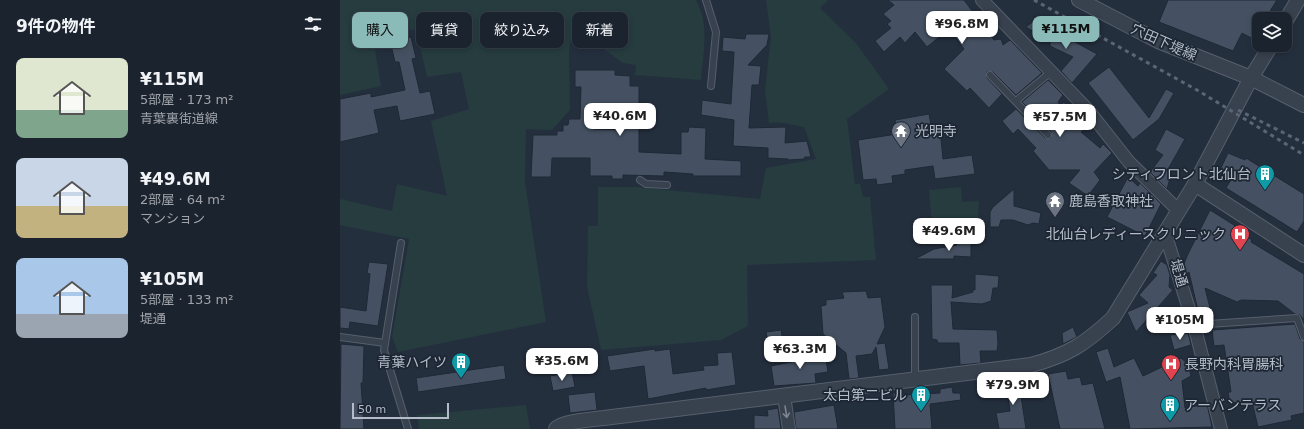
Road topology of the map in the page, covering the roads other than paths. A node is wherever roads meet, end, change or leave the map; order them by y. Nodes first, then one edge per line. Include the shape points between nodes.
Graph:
1 (706, 0) edge
2 (982, 0) edge
3 (1079, 0) edge
4 (1298, 0) edge
5 (1291, 12) edge
6 (1267, 52) edge
7 (1052, 71) junction
8 (990, 75) dead end
9 (1251, 78) junction
10 (711, 86) dead end
11 (1016, 101) junction
12 (1304, 105) edge
13 (1048, 135) dead end
14 (640, 180) dead end
15 (1195, 184) junction
16 (667, 185) dead end
17 (1178, 210) junction
18 (1165, 233) junction
19 (401, 243) dead end
20 (1304, 255) edge
21 (915, 317) dead end
22 (1194, 325) junction
23 (340, 336) edge
24 (1304, 337) edge
25 (385, 343) junction
26 (915, 379) junction
27 (784, 396) junction
28 (408, 429) edge
29 (556, 429) edge
30 (789, 429) edge
31 (1221, 429) edge

1 - 10 lane via 716,32
2 - 7 street
3 - 9 street, 穴田下堤線 via 1158,41
4 - 5 street
6 - 9 street
7 - 11 lane
7 - 17 street via 1088,110 1129,162
8 - 11 lane
9 - 12 street, 穴田下堤線
9 - 15 street
11 - 13 lane
14 - 16 lane via 646,184
15 - 17 street
15 - 20 street
17 - 18 street
18 - 22 street, 堤通
18 - 26 street via 1113,318 1074,349 1056,358 1031,364
19 - 25 lane
21 - 26 lane
22 - 24 lane via 1297,318
22 - 31 street, 堤通
23 - 25 lane
25 - 28 lane via 384,350
26 - 27 street
27 - 29 street via 604,418 565,424 557,426
27 -> 30 street

